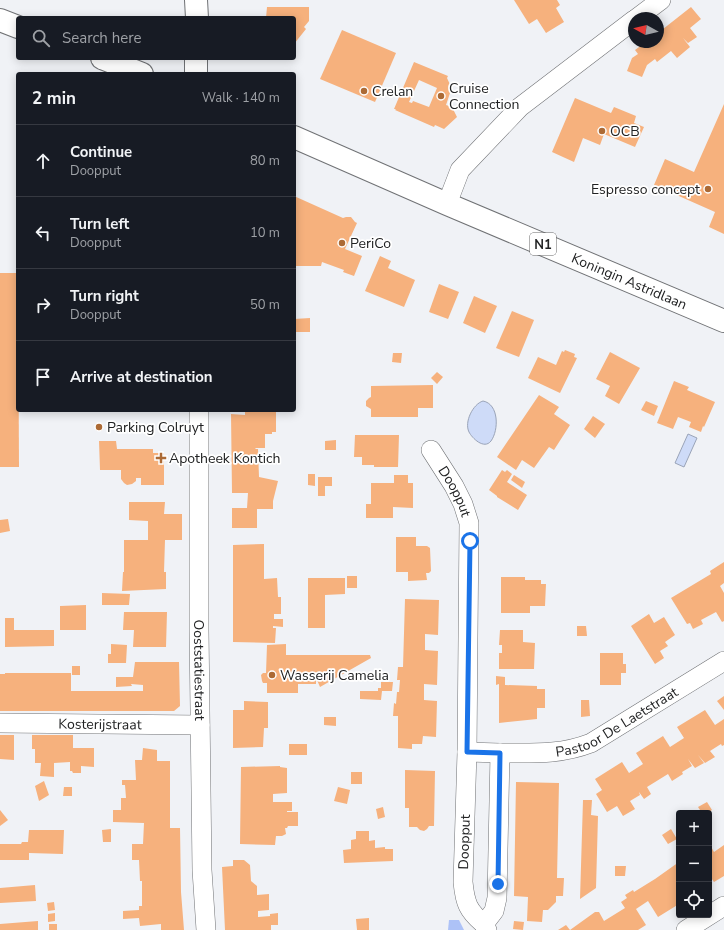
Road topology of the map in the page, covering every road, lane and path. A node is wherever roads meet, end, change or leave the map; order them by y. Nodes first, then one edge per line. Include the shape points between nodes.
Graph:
1 (196, 0) edge
2 (661, 0) edge
3 (645, 12) edge
4 (196, 16) edge
5 (0, 20) edge
6 (628, 25) edge
7 (16, 26) edge
8 (107, 60) edge
9 (196, 60) edge
10 (137, 72) edge
11 (196, 72) edge
12 (296, 138) edge
13 (447, 204) junction
14 (724, 321) edge
15 (199, 412) edge
16 (431, 450) dead end
17 (724, 661) edge
18 (0, 723) edge
19 (200, 725) junction
20 (467, 752) junction
21 (500, 753) junction
22 (724, 906) edge
23 (486, 927) edge
24 (206, 930) edge
25 (686, 930) edge

1 - 4 main road
2 - 3 street
5 - 7 main road
6 - 13 street via 520,107 460,170
8 - 10 main road
9 - 11 main road
12 - 13 main road, Koningin Astridlaan / N1
13 - 14 main road, Koningin Astridlaan / N1
15 - 19 street, Ooststatiestraat
16 - 20 street, Doopput via 454,486 469,524
17 - 21 street, Pastoor De Laetstraat via 591,743 559,752
18 - 19 street, Kosterijstraat
19 - 24 street, Ooststatiestraat via 202,870
20 - 21 street
20 - 23 street, Doopput via 464,896 471,912
21 - 23 street, Doopput via 497,898
22 - 25 street

